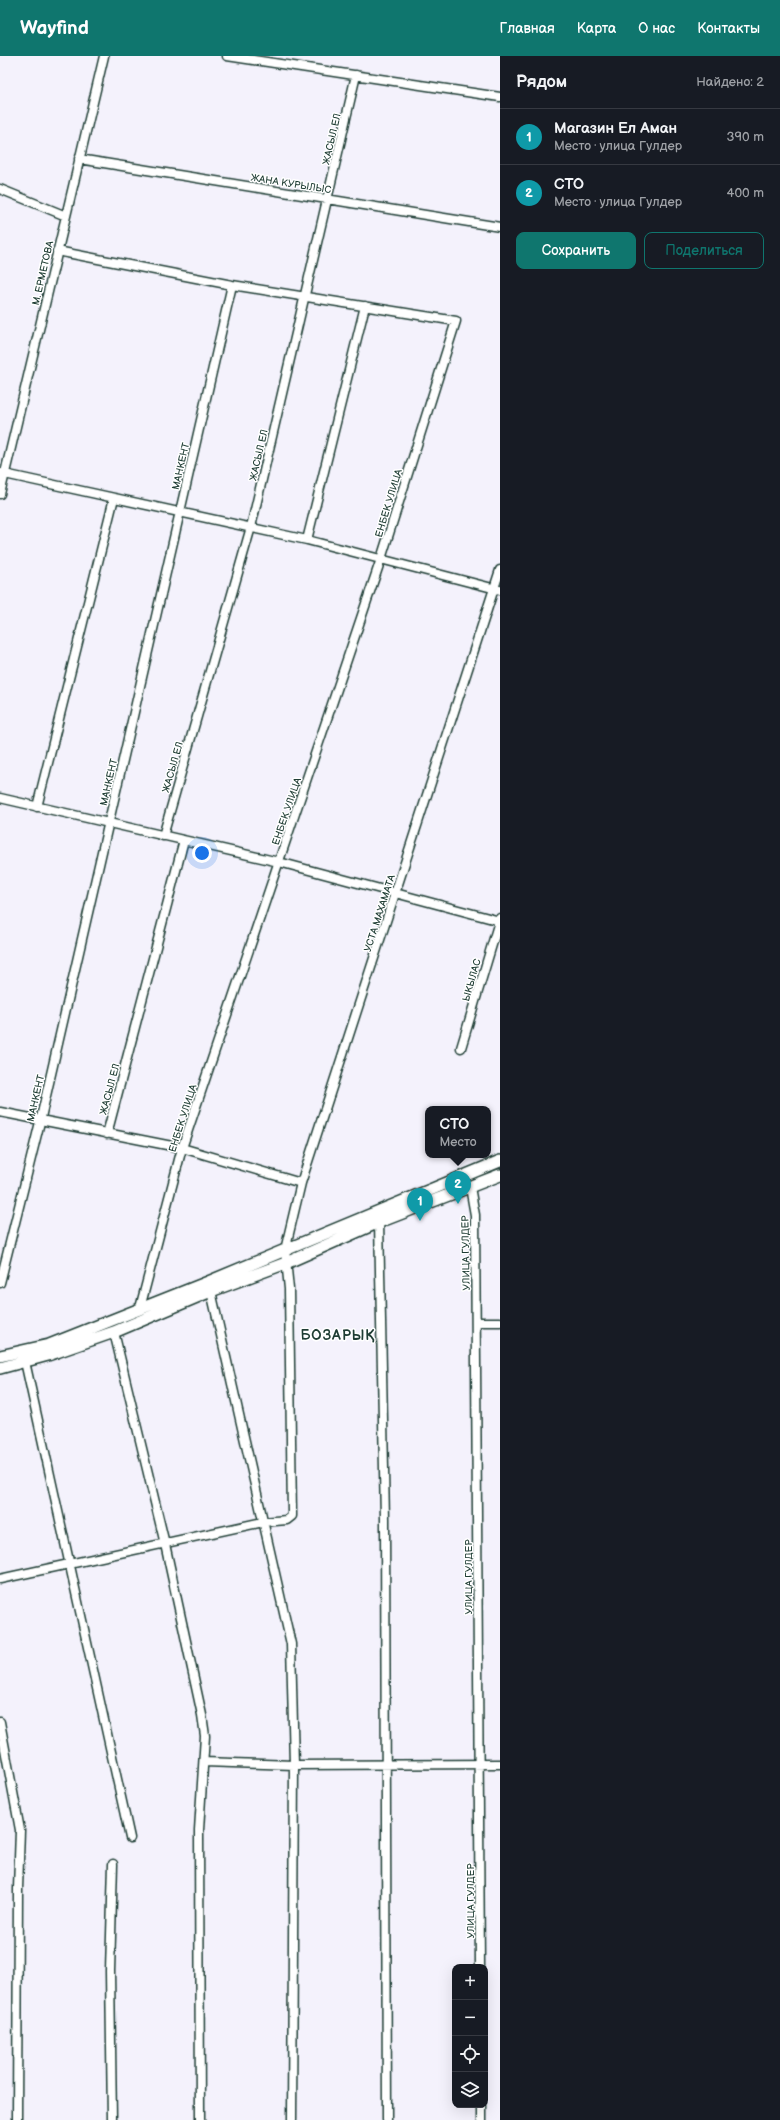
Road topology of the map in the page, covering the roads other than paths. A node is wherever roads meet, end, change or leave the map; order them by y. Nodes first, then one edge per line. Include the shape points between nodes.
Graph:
1 (104, 56) edge
2 (227, 56) edge
3 (356, 75) junction
4 (500, 97) edge
5 (79, 160) junction
6 (0, 189) edge
7 (328, 199) junction
8 (66, 216) junction
9 (500, 227) edge
10 (57, 251) junction
11 (232, 285) junction
12 (306, 297) junction
13 (365, 306) junction
14 (2, 473) edge
15 (0, 494) edge
16 (114, 498) junction
17 (180, 513) junction
18 (251, 528) junction
19 (307, 540) junction
20 (381, 559) junction
21 (500, 570) edge
22 (497, 589) edge
23 (0, 798) edge
24 (37, 807) junction
25 (108, 823) junction
26 (163, 836) junction
27 (184, 840) junction
28 (279, 862) junction
29 (396, 894) junction
30 (500, 920) edge
31 (462, 1048) dead end
32 (0, 1112) edge
33 (40, 1122) junction
34 (107, 1134) junction
35 (182, 1148) junction
36 (500, 1161) edge
37 (500, 1175) edge
38 (301, 1183) junction
39 (470, 1187) junction
40 (379, 1222) junction
41 (285, 1250) junction
42 (286, 1263) junction
43 (0, 1283) edge
44 (211, 1291) junction
45 (140, 1308) junction
46 (477, 1322) junction
47 (500, 1322) edge
48 (114, 1332) junction
49 (23, 1350) junction
50 (0, 1356) edge
51 (26, 1362) junction
52 (0, 1368) edge
53 (264, 1522) junction
54 (165, 1544) junction
55 (70, 1565) junction
56 (0, 1579) edge
57 (0, 1722) edge
58 (204, 1762) junction
59 (386, 1763) junction
60 (500, 1764) edge
61 (294, 1765) junction
62 (479, 1765) junction
63 (130, 1838) dead end
64 (114, 1864) dead end
65 (480, 1964) edge
66 (482, 2108) edge
67 (17, 2120) edge
68 (112, 2120) edge
69 (200, 2120) edge
70 (292, 2120) edge
71 (387, 2120) edge
72 (482, 2120) edge

1 - 5 street, М. ЕРМЕТОВА
2 - 3 street
3 - 4 street
3 - 7 street, ЖАСЫЛ ЕЛ
5 - 7 street, ЖАНА КУРЫЛЫС
5 - 8 street, М. ЕРМЕТОВА
6 - 8 street
7 - 9 street, ЖАНА КУРЫЛЫС
7 - 12 street, ЖАСЫЛ ЕЛ
8 - 10 street, М. ЕРМЕТОВА
10 - 11 street
10 - 14 street, М. ЕРМЕТОВА
11 - 12 street
11 - 17 street, МАНКЕНТ
12 - 13 street
12 - 18 street, ЖАСЫЛ ЕЛ
13 - 19 street
13 - 20 street, ЕНБЕК УЛИЦА via 456,321
14 - 15 street, М. ЕРМЕТОВА
14 - 16 street
16 - 17 street
16 - 24 street
17 - 18 street
17 - 25 street, МАНКЕНТ
18 - 19 street
18 - 26 street, ЖАСЫЛ ЕЛ
19 - 20 street
20 - 22 street
20 - 28 street, ЕНБЕК УЛИЦА
21 - 22 street, УСТА МАХАМАТА
22 - 29 street, УСТА МАХАМАТА
23 - 24 street
24 - 25 street
25 - 26 street
25 - 33 street, МАНКЕНТ
26 - 27 street
27 - 28 street
27 - 34 street, ЖАСЫЛ ЕЛ
28 - 29 street
28 - 35 street, ЕНБЕК УЛИЦА
29 - 30 street
29 - 38 street, УСТА МАХАМАТА
30 - 31 street, ЫКЫЛАС
32 - 33 street
33 - 34 street
33 - 43 street, МАНКЕНТ
34 - 35 street
35 - 38 street
35 - 45 street, ЕНБЕК УЛИЦА
36 - 41 main road
37 - 39 main road
38 - 41 street, УСТА МАХАМАТА
39 - 40 main road
39 - 46 street, УЛИЦА ГУЛДЕР via 475,1215
40 - 42 main road
40 - 59 street via 386,1519
41 - 42 street, УСТА МАХАМАТА
41 - 45 main road
42 - 44 main road
42 - 53 street, УСТА МАХАМАТА via 289,1289 293,1514 287,1520
44 - 48 main road
44 - 53 street
45 - 49 main road via 49,1345
46 - 47 street
46 - 62 street, УЛИЦА ГУЛДЕР
48 - 51 main road
48 - 54 street
49 - 50 main road
49 - 51 street
51 - 52 main road
51 - 55 street
53 - 54 street, УСТА МАХАМАТА
53 - 61 street via 291,1644
54 - 55 street, УСТА МАХАМАТА
54 - 58 street via 202,1715 205,1736
55 - 56 street, УСТА МАХАМАТА
55 - 63 street
57 - 67 street via 20,1830
58 - 61 street
58 - 69 street via 199,1830
59 - 61 street
59 - 62 street
59 - 71 street
60 - 62 street
61 - 70 street
62 - 65 street, УЛИЦА ГУЛДЕР
64 - 68 street via 110,1971
66 - 72 street

